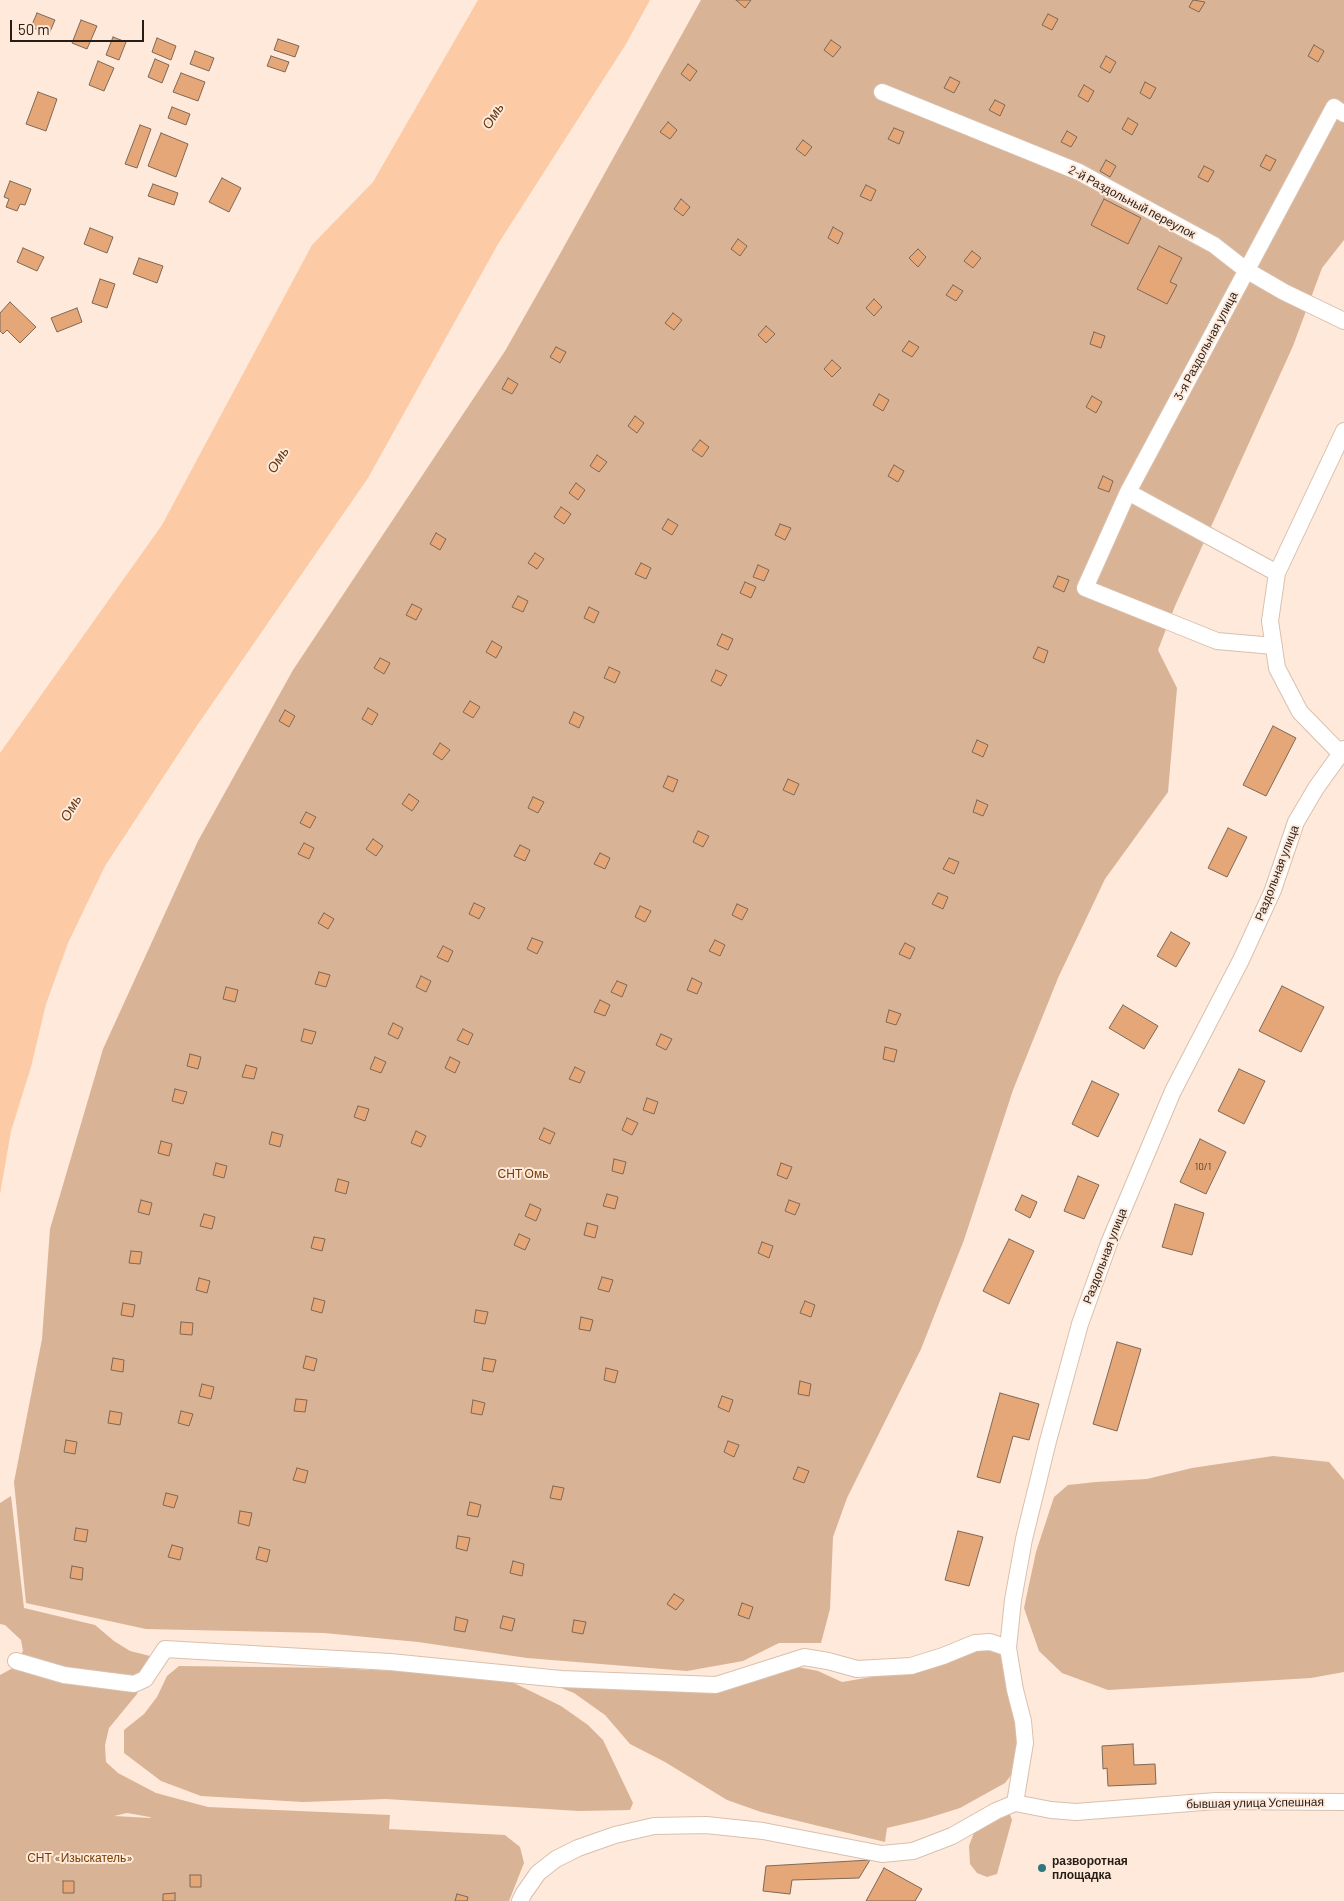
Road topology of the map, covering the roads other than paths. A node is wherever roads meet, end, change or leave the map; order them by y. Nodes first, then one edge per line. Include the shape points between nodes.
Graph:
1 (882, 92) dead end
2 (1339, 111) edge
3 (1246, 270) junction
4 (1344, 322) edge
5 (1344, 431) edge
6 (1128, 492) junction
7 (1277, 573) junction
8 (1274, 646) junction
9 (1342, 752) edge
10 (1008, 1648) junction
11 (16, 1661) dead end
12 (1344, 1802) edge
13 (1015, 1803) junction
14 (520, 1901) edge

1 - 3 street, 2-й Раздольный переулок via 1079,172 1214,245
2 - 3 street, 3-я Раздольная улица
3 - 4 street, 2-й Раздольный переулок
3 - 6 street, 3-я Раздольная улица
5 - 7 street
6 - 7 street
6 - 8 street, 3-я Раздольная улица via 1085,588 1216,641
7 - 8 street via 1270,621
8 - 9 street via 1278,668 1300,712
9 - 10 street, Раздольная улица via 1296,822 1273,890 1242,960 1173,1091 1109,1243 1080,1324 1048,1442 1024,1539
10 - 11 street via 990,1642 975,1643 911,1666 856,1669 804,1657 716,1685 561,1679 390,1662 165,1649 145,1680 134,1684 64,1675
10 - 13 street, Раздольная улица via 1014,1690 1024,1721 1025,1743
12 - 13 street, бывшая улица Успешная via 1216,1801 1076,1812
13 - 14 street via 952,1836 913,1851 882,1854 763,1831 706,1825 654,1826 615,1835 556,1858 538,1873

